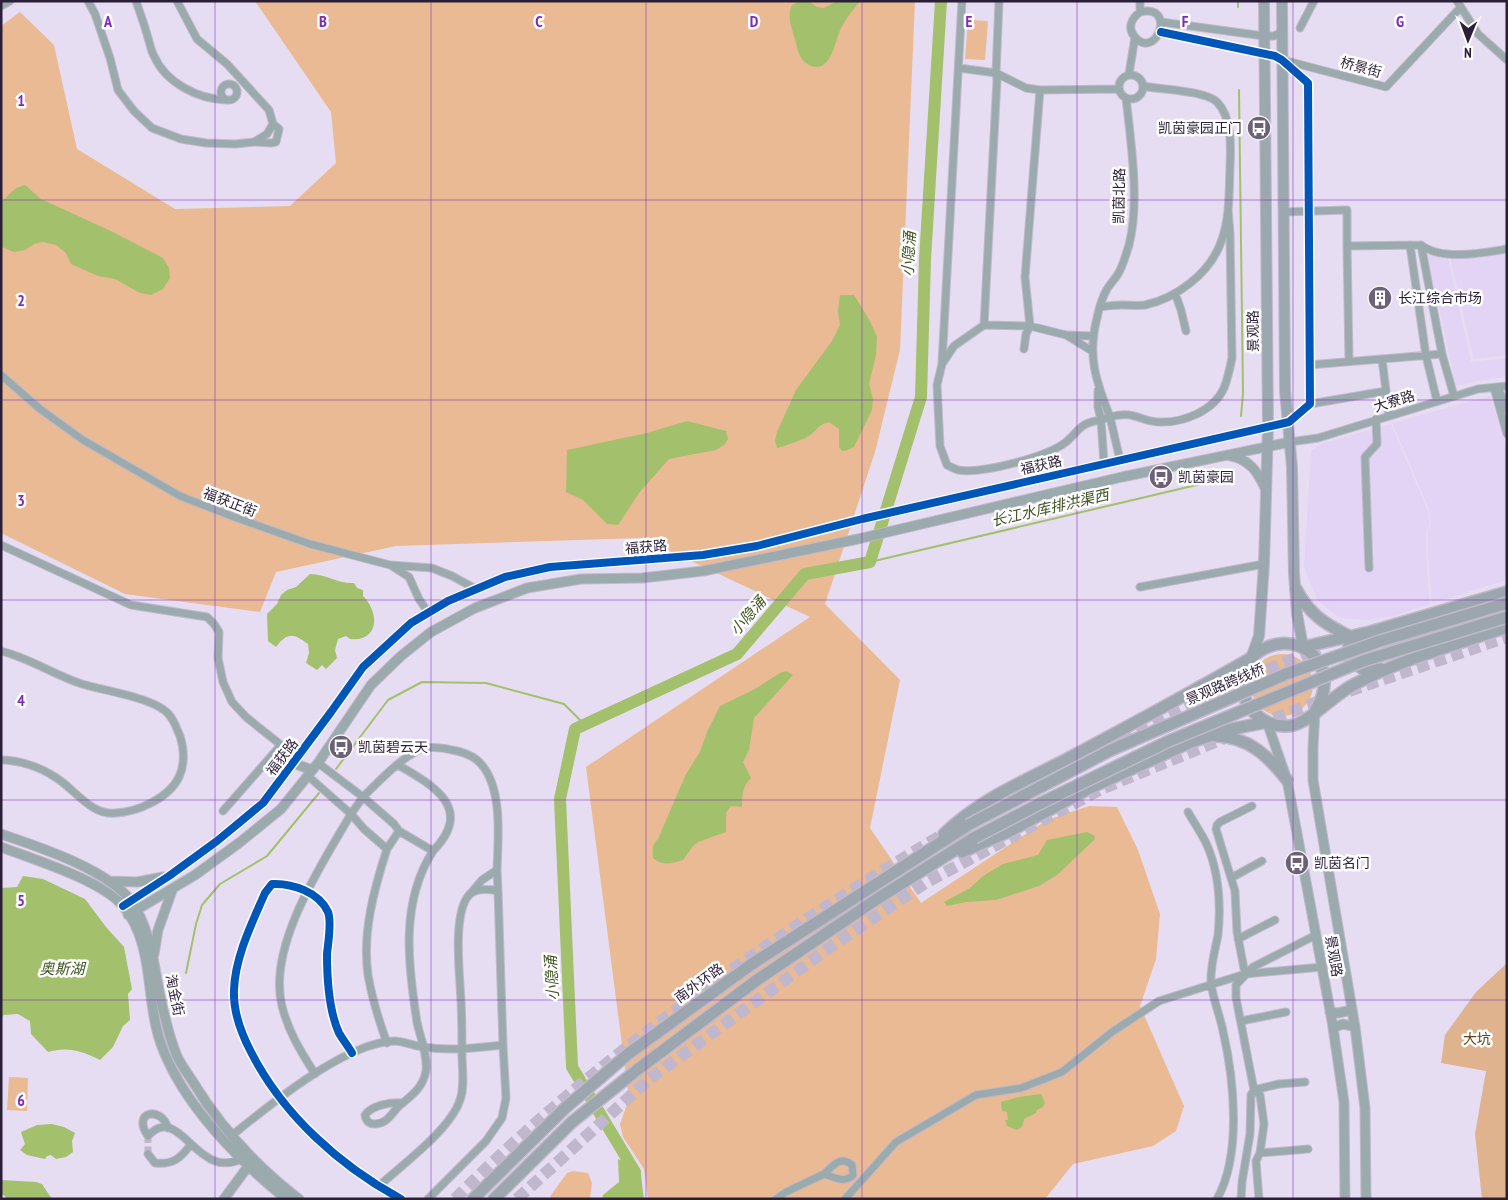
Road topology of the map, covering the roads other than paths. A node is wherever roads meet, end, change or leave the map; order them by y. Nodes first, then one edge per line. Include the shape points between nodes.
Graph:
1 (10, 1) edge
2 (88, 1) edge
3 (136, 1) edge
4 (178, 1) edge
5 (962, 1) edge
6 (999, 1) edge
7 (1140, 1) edge
8 (1264, 1) edge
9 (1282, 1) edge
10 (1314, 1) edge
11 (1459, 4) edge
12 (1, 6) edge
13 (1140, 12) junction
14 (1161, 22) junction
15 (1300, 28) dead end
16 (1160, 32) junction
17 (1282, 32) junction
18 (1264, 36) junction
19 (1135, 37) junction
20 (1263, 54) junction
21 (1282, 60) junction
22 (1507, 60) edge
23 (959, 68) junction
24 (996, 73) junction
25 (1129, 74) junction
26 (1143, 86) junction
27 (1118, 89) junction
28 (221, 90) junction
29 (1040, 90) junction
30 (204, 96) junction
31 (1126, 98) junction
32 (226, 100) junction
33 (273, 124) junction
34 (254, 142) junction
35 (1228, 208) junction
36 (1308, 211) junction
37 (1283, 212) junction
38 (1410, 245) junction
39 (1421, 245) junction
40 (1347, 246) junction
41 (1507, 249) edge
42 (1175, 293) junction
43 (1100, 307) junction
44 (984, 325) junction
45 (1030, 326) junction
46 (1186, 331) dead end
47 (1066, 335) junction
48 (1092, 336) junction
49 (1024, 349) dead end
50 (1092, 351) junction
51 (1442, 354) junction
52 (1426, 356) junction
53 (1382, 359) junction
54 (1349, 361) junction
55 (942, 364) junction
56 (1309, 365) junction
57 (1, 375) edge
58 (1507, 386) edge
59 (1098, 387) junction
60 (1496, 388) junction
61 (1386, 391) junction
62 (1454, 396) junction
63 (1438, 401) junction
64 (1310, 404) junction
65 (1507, 409) edge
66 (1388, 415) junction
67 (1110, 417) junction
68 (1376, 419) junction
69 (1101, 420) junction
70 (1289, 422) junction
71 (1268, 426) junction
72 (1507, 434) edge
73 (1290, 442) junction
74 (1267, 447) junction
75 (1229, 455) junction
76 (1120, 460) junction
77 (1104, 463) junction
78 (1266, 490) junction
79 (1, 544) edge
80 (1264, 564) junction
81 (390, 565) junction
82 (1370, 568) dead end
83 (1140, 588) dead end
84 (476, 589) junction
85 (1296, 589) junction
86 (1507, 592) edge
87 (1507, 602) edge
88 (428, 612) junction
89 (1507, 617) edge
90 (1507, 627) edge
91 (1370, 632) junction
92 (1349, 636) junction
93 (1303, 647) junction
94 (1, 651) edge
95 (1251, 658) junction
96 (1392, 666) junction
97 (1316, 711) junction
98 (1267, 722) junction
99 (1210, 736) junction
100 (281, 745) junction
101 (1, 760) edge
102 (293, 763) junction
103 (398, 764) junction
104 (313, 769) junction
105 (1287, 780) junction
106 (363, 797) junction
107 (1252, 806) dead end
108 (223, 811) dead end
109 (1188, 812) dead end
110 (351, 814) junction
111 (968, 824) joint
112 (399, 831) junction
113 (1, 834) edge
114 (1, 847) edge
115 (387, 849) junction
116 (927, 850) junction
117 (433, 851) junction
118 (1262, 861) dead end
119 (933, 864) junction
120 (496, 870) junction
121 (168, 876) junction
122 (1231, 878) junction
123 (110, 881) junction
124 (174, 888) junction
125 (498, 890) junction
126 (308, 892) junction
127 (468, 896) junction
128 (127, 903) junction
129 (132, 913) junction
130 (1275, 920) dead end
131 (1316, 935) junction
132 (1238, 939) junction
133 (154, 956) junction
134 (1322, 967) junction
135 (1245, 974) junction
136 (1211, 984) junction
137 (1352, 1010) junction
138 (1286, 1012) dead end
139 (1330, 1012) junction
140 (1241, 1021) junction
141 (1355, 1027) junction
142 (1333, 1028) junction
143 (387, 1042) junction
144 (503, 1045) junction
145 (423, 1047) junction
146 (462, 1050) junction
147 (352, 1053) junction
148 (315, 1074) junction
149 (1306, 1082) dead end
150 (1254, 1090) junction
151 (280, 1098) junction
152 (403, 1104) junction
153 (168, 1128) dead end
154 (231, 1136) junction
155 (191, 1144) junction
156 (1308, 1149) dead end
157 (1260, 1153) junction
158 (148, 1154) dead end
159 (247, 1161) junction
160 (823, 1174) dead end
161 (379, 1186) junction
162 (224, 1199) edge
163 (286, 1199) edge
164 (299, 1199) edge
165 (401, 1199) edge
166 (428, 1199) edge
167 (473, 1199) edge
168 (494, 1199) edge
169 (776, 1199) edge
170 (845, 1199) edge
171 (1217, 1199) edge
172 (1241, 1199) edge
173 (1259, 1199) edge
174 (1345, 1199) edge
175 (1366, 1199) edge

1 - 12 street
2 - 34 street via 110,58 118,90 152,128 181,139 206,143
3 - 30 street via 154,57 164,72 178,84
4 - 33 street via 197,39 259,97 270,110
5 - 23 street
6 - 24 street
7 - 13 street
8 - 18 main road, 景观路
9 - 17 main road
10 - 15 street
11 - 21 street, 桥景街 via 1386,86
11 - 22 street via 1478,34
13 - 14 street via 1150,12
13 - 19 street via 1131,24
14 - 16 street
14 - 18 street
16 - 19 street via 1149,42
16 - 20 street
17 - 18 street
17 - 21 main road
18 - 20 main road, 景观路
19 - 25 street
20 - 21 street
20 - 71 main road, 景观路
21 - 36 street via 1308,83
21 - 37 main road
23 - 24 street
23 - 55 street
24 - 29 street via 1026,88
24 - 44 street
25 - 26 street via 1137,76
25 - 27 street via 1122,78
26 - 31 street via 1138,97
26 - 35 street via 1200,95 1216,102 1227,119 1230,136
27 - 29 street
27 - 31 street
28 - 30 street via 212,96
28 - 32 street
28 - 32 street via 229,84 235,88 235,98
29 - 45 street via 1025,277
30 - 32 street
31 - 43 street, 凯茵北路 via 1134,208 1129,245 1119,274
33 - 34 street via 267,134
33 - 34 street via 279,129 276,142
35 - 42 street via 1222,241 1215,255 1202,272
35 - 67 street via 1232,358 1224,389 1215,401 1189,417 1158,422 1132,414
36 - 37 street
36 - 40 street via 1347,210
36 - 56 street
37 - 70 main road via 1285,391
38 - 39 street
38 - 40 street
38 - 52 street
39 - 41 street via 1429,251 1447,255
39 - 51 street
40 - 54 street
42 - 43 street via 1144,305
42 - 46 street
43 - 48 street, 凯茵北路
44 - 45 street
44 - 55 street via 954,346
45 - 47 street
45 - 49 street
47 - 48 street
47 - 50 street
48 - 50 street, 凯茵北路
50 - 59 street
51 - 52 street
51 - 62 street
52 - 53 street
52 - 63 street
53 - 54 street
53 - 61 street
54 - 56 street
55 - 69 street via 937,385 940,446 947,465 958,470 982,470 1048,452 1066,442 1078,428
56 - 64 street
57 - 81 street, 福获正街 via 83,440 180,496 310,544
58 - 60 street, 大寮路
59 - 67 street
59 - 69 street
60 - 62 street, 大寮路
60 - 65 street
60 - 72 street
61 - 64 street
61 - 66 street
62 - 63 street, 大寮路
63 - 66 street, 大寮路
64 - 70 street
66 - 68 street, 大寮路
67 - 69 street
67 - 76 street
68 - 73 street, 大寮路 via 1318,438
68 - 82 street via 1377,444 1365,457
69 - 77 street
70 - 71 street, 福获路
70 - 73 main road
71 - 74 main road, 景观路
71 - 76 street, 福获路
73 - 74 street
73 - 85 main road
74 - 75 street
74 - 78 main road, 景观路
75 - 78 street via 1246,460
75 - 104 street via 858,540 703,571 642,578 581,579 527,588 475,608 432,632 402,656 371,685
76 - 77 street, 福获路
77 - 84 street, 福获路 via 757,546 703,555 550,567 505,577
78 - 80 main road, 景观路
79 - 100 street via 131,604 207,617 219,632 219,666 232,702
80 - 83 street
80 - 95 main road, 景观路 via 1260,636
81 - 84 street, 福获正街 via 432,568
81 - 88 street via 409,577
84 - 88 street, 福获路
85 - 92 highway via 1303,602 1321,620
85 - 93 main road
86 - 91 highway
87 - 111 highway, 景观路跨线桥, bridge via 1286,674 1111,750
88 - 102 street, 福获路 via 411,623 363,667
89 - 119 highway, bridge via 1363,661 1169,742 1043,802 974,838
90 - 96 highway
91 - 92 highway
91 - 96 highway via 1349,646 1350,658 1364,670
92 - 93 highway
93 - 95 highway via 1280,643 1259,651
93 - 97 highway via 1317,660 1325,676 1324,695
94 - 101 street via 82,684 159,706 170,715 178,730 184,762 172,789 144,806 115,814 90,805 56,777 37,767
95 - 98 highway via 1242,682 1243,694 1248,706
95 - 116 highway via 991,799 957,821
96 - 97 highway via 1352,685
97 - 98 highway via 1293,725
97 - 137 street via 1313,780
98 - 99 highway
98 - 105 street, 景观路
99 - 105 highway via 1228,736 1246,742 1271,760
99 - 119 highway via 1090,788 992,840
100 - 102 street
100 - 108 street
102 - 104 street
102 - 121 street, 福获路 via 263,803
103 - 106 street
103 - 117 street via 434,788 447,803 451,816 449,828 444,840
103 - 120 street via 427,747 459,751 477,760 486,773 497,808
104 - 106 street
104 - 110 street
104 - 124 street via 280,809 239,843
105 - 131 street, 景观路
106 - 110 street
106 - 112 street
107 - 122 street via 1217,825
109 - 136 street via 1207,845 1219,895
110 - 115 street
110 - 126 street
111 - 116 highway, 南外环路
112 - 115 street
112 - 117 street
113 - 123 street via 52,852
114 - 128 street via 63,870
115 - 143 street via 373,898 367,946 368,974
116 - 167 highway, 南外环路 via 752,964 628,1054 564,1109
117 - 145 street via 418,878 410,930 410,976
118 - 122 street
119 - 168 highway via 757,980 637,1070 572,1122
120 - 125 street
120 - 127 street
121 - 123 street via 137,882
121 - 128 street, 福获路
122 - 132 street
123 - 128 street
124 - 129 street
124 - 133 street via 158,930
125 - 127 street via 475,891
125 - 144 street
126 - 147 street via 328,911 328,987 339,1033
126 - 148 street via 289,933 279,984 282,1006 296,1045
126 - 151 street via 285,883 272,884 265,893 238,964 234,990 242,1035
127 - 146 street via 458,929
128 - 129 street
129 - 133 street, 淘金街 via 145,928
129 - 159 street via 145,955 151,1005 161,1044 180,1084 228,1146
130 - 132 street
131 - 134 street, 景观路
131 - 135 street
132 - 135 street
133 - 154 street, 淘金街 via 158,990 178,1058
134 - 135 street
134 - 139 street, 景观路
135 - 136 street
135 - 140 street via 1235,989
136 - 170 street via 1159,1002 1112,1032 1062,1072 1021,1088 976,1095 896,1142
136 - 171 street via 1224,1033 1232,1092 1232,1145 1227,1177
137 - 139 street
137 - 141 street
138 - 140 street
139 - 142 street, 景观路
140 - 150 street
141 - 142 street via 1343,1024
141 - 175 street via 1365,1108
142 - 174 street, 景观路 via 1344,1102
143 - 145 street
143 - 147 street
144 - 146 street
144 - 166 street via 506,1098 502,1118 486,1141
145 - 146 street
145 - 152 street via 426,1070 415,1094
146 - 161 street via 463,1078 454,1113 419,1151
147 - 148 street
148 - 151 street
149 - 150 street
150 - 157 street via 1259,1092 1263,1104
150 - 172 street
151 - 154 street
151 - 161 street via 319,1140
152 - 152 street via 388,1120 369,1123 366,1120 368,1111 385,1104
153 - 155 street via 174,1129
154 - 159 street, 淘金街
155 - 158 street via 176,1161 165,1164 155,1163
155 - 159 street via 206,1158 233,1163
156 - 157 street
157 - 173 street via 1256,1161
159 - 162 street
159 - 163 street
159 - 164 street, 淘金街
160 - 169 street
161 - 165 street

